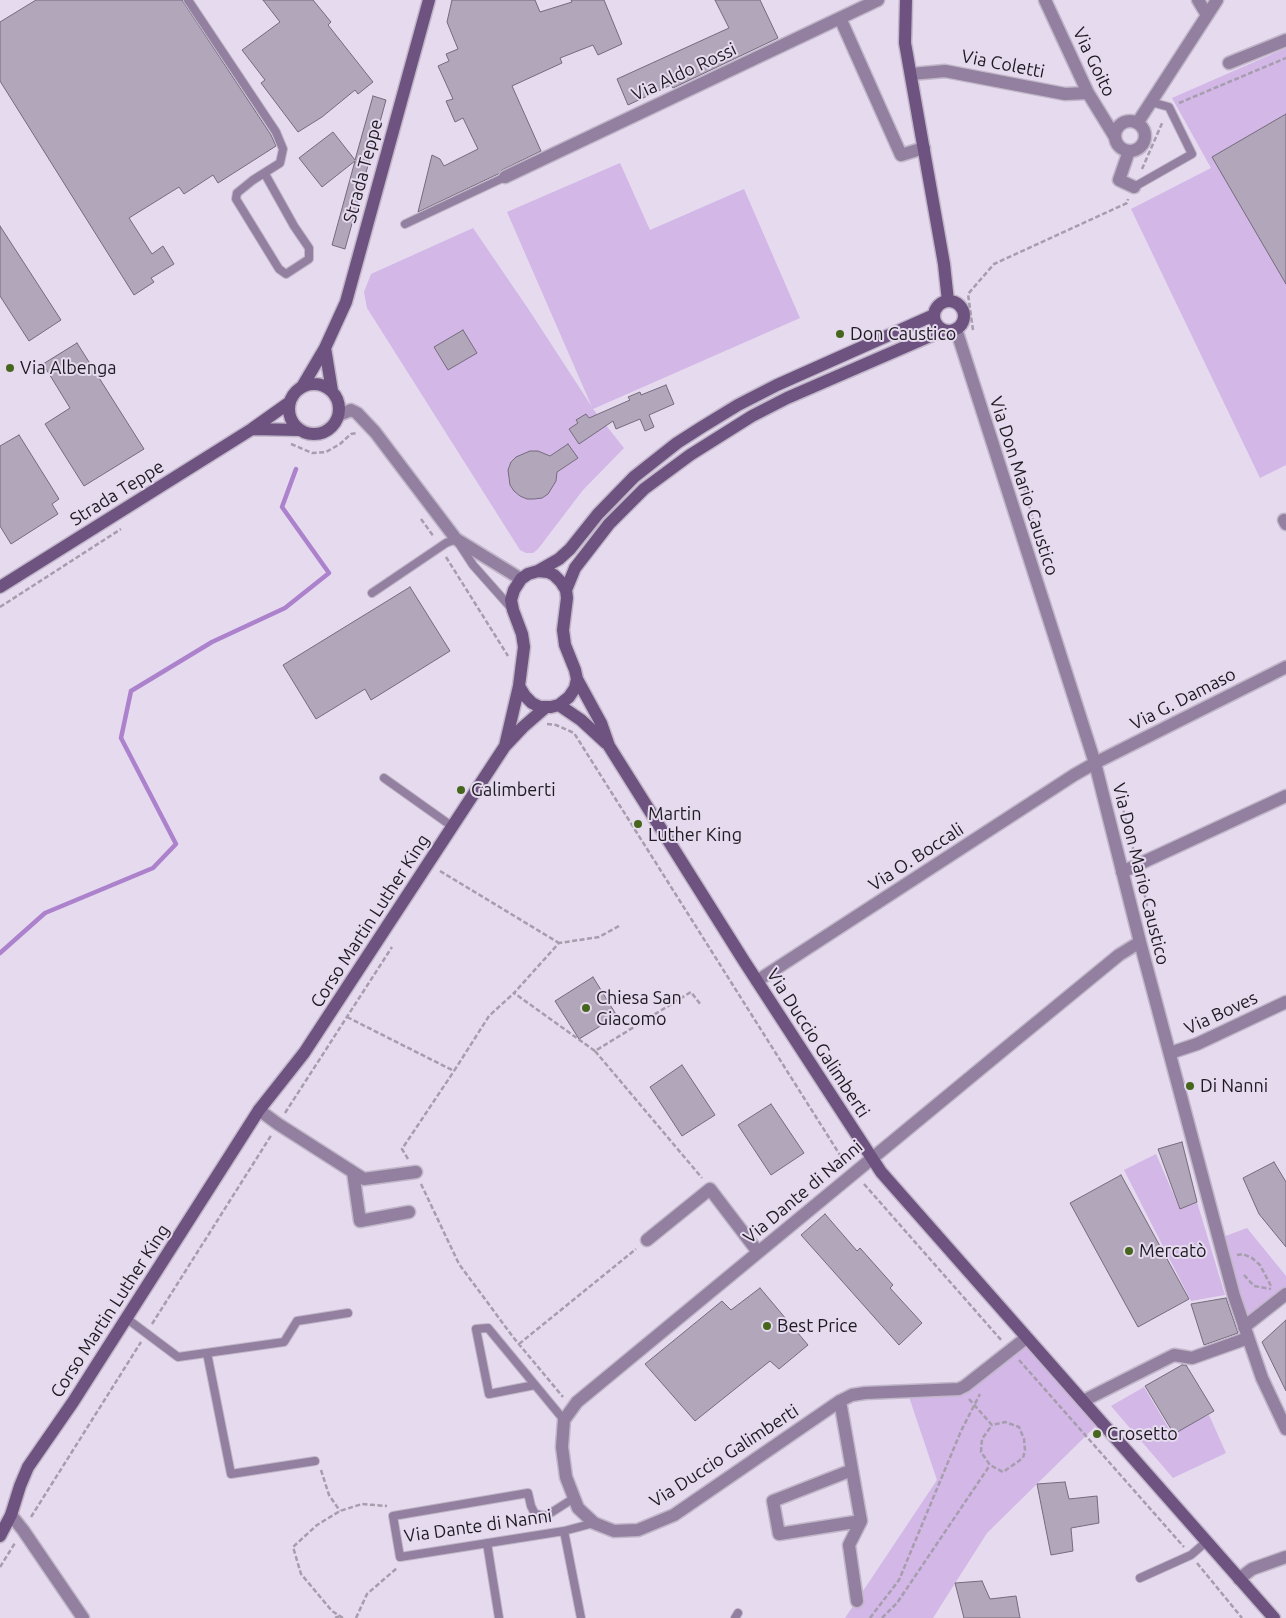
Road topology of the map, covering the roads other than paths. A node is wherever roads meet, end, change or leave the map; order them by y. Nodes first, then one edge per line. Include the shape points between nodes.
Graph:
1 (188, 0) edge
2 (429, 0) edge
3 (878, 0) edge
4 (906, 0) edge
5 (1045, 0) edge
6 (1198, 0) edge
7 (1217, 0) edge
8 (1207, 15) junction
9 (840, 18) junction
10 (1286, 40) edge
11 (1229, 63) dead end
12 (910, 74) junction
13 (1088, 93) junction
14 (1151, 102) junction
15 (1138, 122) junction
16 (1115, 137) junction
17 (924, 148) junction
18 (1129, 151) junction
19 (265, 174) junction
20 (505, 176) joint
21 (1134, 186) joint
22 (405, 224) dead end
23 (948, 301) junction
24 (934, 315) junction
25 (950, 330) junction
26 (325, 348) junction
27 (302, 387) junction
28 (332, 390) junction
29 (290, 402) junction
30 (339, 415) junction
31 (252, 429) junction
32 (300, 430) junction
33 (456, 539) junction
34 (538, 572) junction
35 (521, 579) junction
36 (0, 587) edge
37 (566, 590) junction
38 (372, 593) dead end
39 (513, 610) junction
40 (1286, 666) edge
41 (577, 679) junction
42 (519, 686) junction
43 (558, 705) junction
44 (546, 707) junction
45 (505, 746) junction
46 (609, 746) junction
47 (1095, 763) junction
48 (384, 778) dead end
49 (1286, 796) edge
50 (453, 827) junction
51 (1122, 872) junction
52 (1140, 942) junction
53 (757, 982) junction
54 (1286, 1002) edge
55 (1170, 1053) junction
56 (258, 1110) junction
57 (872, 1158) junction
58 (353, 1172) junction
59 (416, 1172) road end
60 (409, 1212) dead end
61 (647, 1240) road end
62 (758, 1252) junction
63 (1280, 1294) edge
64 (348, 1313) dead end
65 (126, 1318) junction
66 (1246, 1332) junction
67 (1026, 1338) junction
68 (208, 1353) junction
69 (535, 1385) junction
70 (840, 1401) junction
71 (1082, 1402) junction
72 (564, 1420) junction
73 (1286, 1429) edge
74 (315, 1461) road end
75 (852, 1470) junction
76 (574, 1498) junction
77 (11, 1515) junction
78 (861, 1521) junction
79 (594, 1523) junction
80 (564, 1531) junction
81 (0, 1536) edge
82 (1206, 1542) junction
83 (487, 1543) junction
84 (1286, 1557) edge
85 (1140, 1578) dead end
86 (1239, 1579) junction
87 (857, 1601) dead end
88 (83, 1618) edge
89 (499, 1618) edge
90 (581, 1618) edge
91 (1274, 1618) edge

1 - 19 lane via 276,132 283,149 280,163
2 - 26 street, Strada Teppe via 346,302
3 - 9 street, Via Aldo Rossi
4 - 12 street via 905,43
5 - 13 street, Via Goito
6 - 8 street
7 - 8 street
8 - 14 street
9 - 17 street via 901,155
9 - 20 street, Via Aldo Rossi
10 - 11 street
12 - 13 street, Via Coletti via 945,71 1065,94
12 - 17 street
13 - 16 street, Via Goito
14 - 15 street
14 - 21 lane via 1169,107 1192,154
15 - 16 street via 1124,122 1117,128
15 - 18 street via 1145,130 1145,140 1139,149
16 - 18 street via 1119,147
17 - 23 street
18 - 21 street via 1119,180
19 - 19 lane via 237,193 236,199 279,269 286,274 309,259 309,248
20 - 22 lane
23 - 24 street via 938,306
23 - 25 street via 962,307 964,312 962,323
24 - 25 street via 937,324
24 - 34 street via 777,385 677,443 634,477 598,514 570,550
25 - 37 street via 787,398 690,455 644,489 609,524 575,568
25 - 47 street, Via Don Mario Caustico
26 - 27 street, Strada Teppe
26 - 28 street
27 - 28 street via 318,384
27 - 29 street
28 - 30 street via 340,406
29 - 31 street, Strada Teppe
29 - 32 street via 290,418
30 - 32 street via 331,429 324,433 307,434
30 - 33 street via 351,410 375,432
31 - 32 street
31 - 36 street, Strada Teppe
33 - 35 street
33 - 38 lane
33 - 39 lane via 473,565
34 - 35 street
34 - 37 street via 548,572
35 - 39 street via 511,600
37 - 41 street, Via Duccio Galimberti via 563,630
39 - 42 street, Corso Martin Luther King via 524,647
40 - 47 street, Via G. Damaso
41 - 43 street via 569,697
41 - 46 street, Via Duccio Galimberti via 601,723
42 - 44 street via 532,703
42 - 45 street, Corso Martin Luther King
43 - 44 street
43 - 46 street, Via Duccio Galimberti via 581,720
44 - 45 street, Corso Martin Luther King
45 - 50 street, Corso Martin Luther King
46 - 53 street, Via Duccio Galimberti
47 - 51 street, Via Don Mario Caustico
47 - 53 street, Via O. Boccali
48 - 50 lane
49 - 51 street
50 - 56 street, Corso Martin Luther King via 304,1053
51 - 52 street, Via Don Mario Caustico
52 - 55 street, Via Don Mario Caustico
52 - 57 street, Via Dante di Nanni via 1119,955
53 - 57 street, Via Duccio Galimberti
54 - 55 street, Via Boves via 1197,1044
55 - 66 street, Via Don Mario Caustico
56 - 58 street
56 - 65 street, Corso Martin Luther King
57 - 62 street, Via Dante di Nanni
57 - 67 street, Via Duccio Galimberti
58 - 59 street via 364,1179
58 - 60 street via 360,1221
61 - 62 street via 710,1189
62 - 72 street, Via Dante di Nanni via 577,1402
63 - 66 street
64 - 68 lane via 297,1321 284,1342
65 - 68 lane via 178,1357
65 - 77 street, Corso Martin Luther King via 28,1467
66 - 71 street via 1192,1358 1174,1355
66 - 73 street, Via Don Mario Caustico via 1262,1378
67 - 70 street, Via Duccio Galimberti via 959,1389 865,1393
67 - 71 street, Via Duccio Galimberti
68 - 74 lane via 231,1474
69 - 69 lane via 488,1328 476,1328 489,1394
69 - 72 lane
70 - 75 street
70 - 79 street, Via Duccio Galimberti via 674,1514 638,1530 614,1531
71 - 82 street, Via Duccio Galimberti
72 - 76 street, Via Dante di Nanni via 562,1447 566,1477
75 - 78 street
75 - 78 street via 773,1501 779,1534
76 - 79 street, Via Dante di Nanni via 578,1508
76 - 83 lane, Via Dante di Nanni via 546,1516 536,1514 528,1493 393,1516 400,1557
77 - 81 street, Corso Martin Luther King
77 - 88 street
78 - 87 street via 849,1545
79 - 80 lane, Via Dante di Nanni
80 - 83 lane, Via Dante di Nanni
80 - 90 lane, Via Dante di Nanni
82 - 85 lane via 1191,1555
82 - 86 street, Via Duccio Galimberti
83 - 89 lane
84 - 86 street via 1252,1569
86 - 91 street, Via Duccio Galimberti

